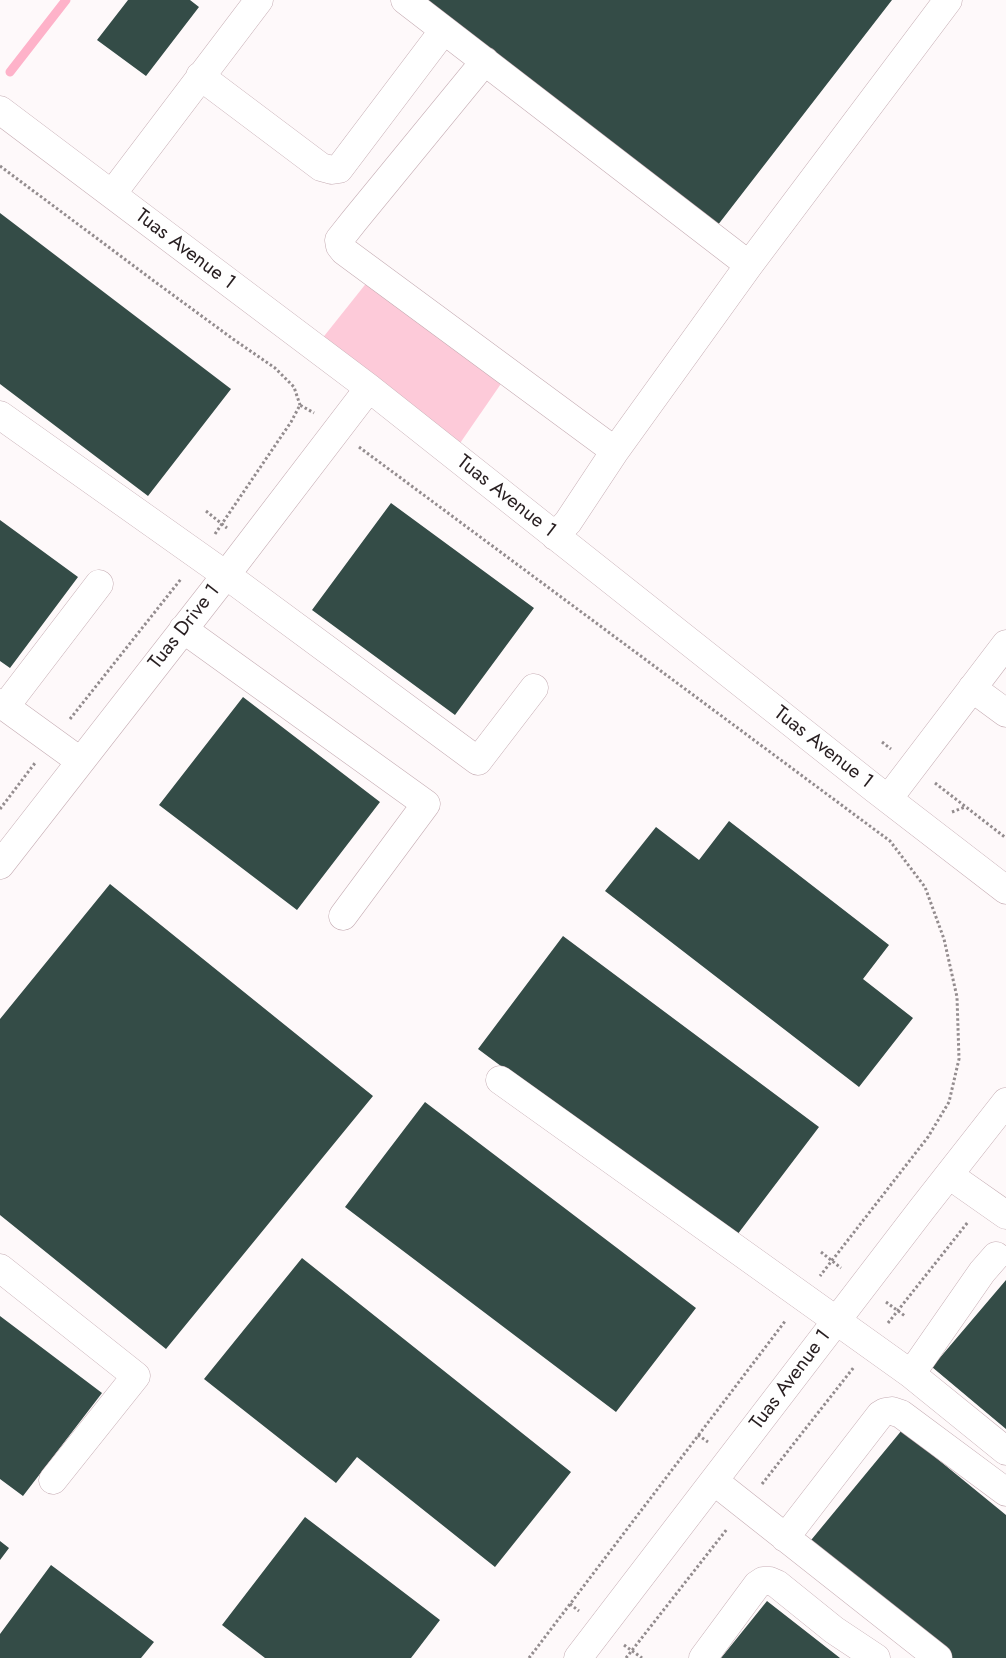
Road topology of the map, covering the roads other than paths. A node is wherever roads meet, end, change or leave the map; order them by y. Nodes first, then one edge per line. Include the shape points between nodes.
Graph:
1 (259, 0) edge
2 (405, 0) edge
3 (948, 0) edge
4 (444, 30) junction
5 (485, 61) junction
6 (200, 76) junction
7 (0, 110) edge
8 (112, 194) junction
9 (749, 265) junction
10 (369, 388) junction
11 (0, 415) edge
12 (615, 451) junction
13 (555, 536) junction
14 (226, 575) junction
15 (99, 584) dead end
16 (183, 629) junction
17 (1006, 644) edge
18 (534, 688) dead end
19 (972, 688) junction
20 (2, 705) edge
21 (1006, 713) edge
22 (80, 761) junction
23 (888, 799) junction
24 (0, 865) edge
25 (1006, 890) edge
26 (343, 916) dead end
27 (500, 1080) dead end
28 (1006, 1102) edge
29 (949, 1175) junction
30 (995, 1207) edge
31 (996, 1256) dead end
32 (0, 1268) edge
33 (837, 1320) junction
34 (911, 1374) junction
35 (1006, 1451) edge
36 (53, 1480) dead end
37 (714, 1481) junction
38 (1006, 1492) edge
39 (785, 1538) junction
40 (589, 1654) edge
41 (703, 1658) edge
42 (876, 1658) edge
43 (938, 1658) edge

1 - 6 street
2 - 4 street
3 - 9 street
4 - 5 street
4 - 6 street via 339,169 321,167
5 - 9 street
5 - 12 street via 339,240 340,246
6 - 8 street
7 - 8 street, Tuas Avenue 1
8 - 10 street, Tuas Avenue 1
9 - 12 street
10 - 13 street, Tuas Avenue 1
10 - 14 street, Tuas Drive 1
11 - 14 street
12 - 13 street via 568,522
13 - 23 street, Tuas Avenue 1
14 - 16 street, Tuas Drive 1
14 - 18 street via 478,761
15 - 20 street
16 - 22 street, Tuas Drive 1
16 - 26 street via 426,804
17 - 19 street
19 - 21 street
19 - 23 street
20 - 22 street
22 - 24 street, Tuas Drive 1
23 - 25 street, Tuas Avenue 1
27 - 33 street
28 - 29 street, Tuas Avenue 1
29 - 30 street
29 - 33 street, Tuas Avenue 1
31 - 34 street
32 - 36 street via 136,1376
33 - 34 street
33 - 37 street, Tuas Avenue 1
34 - 35 street
37 - 39 street
37 - 40 street, Tuas Avenue 1
38 - 39 street via 900,1414 885,1412
39 - 43 street
41 - 42 street via 758,1586 770,1581

